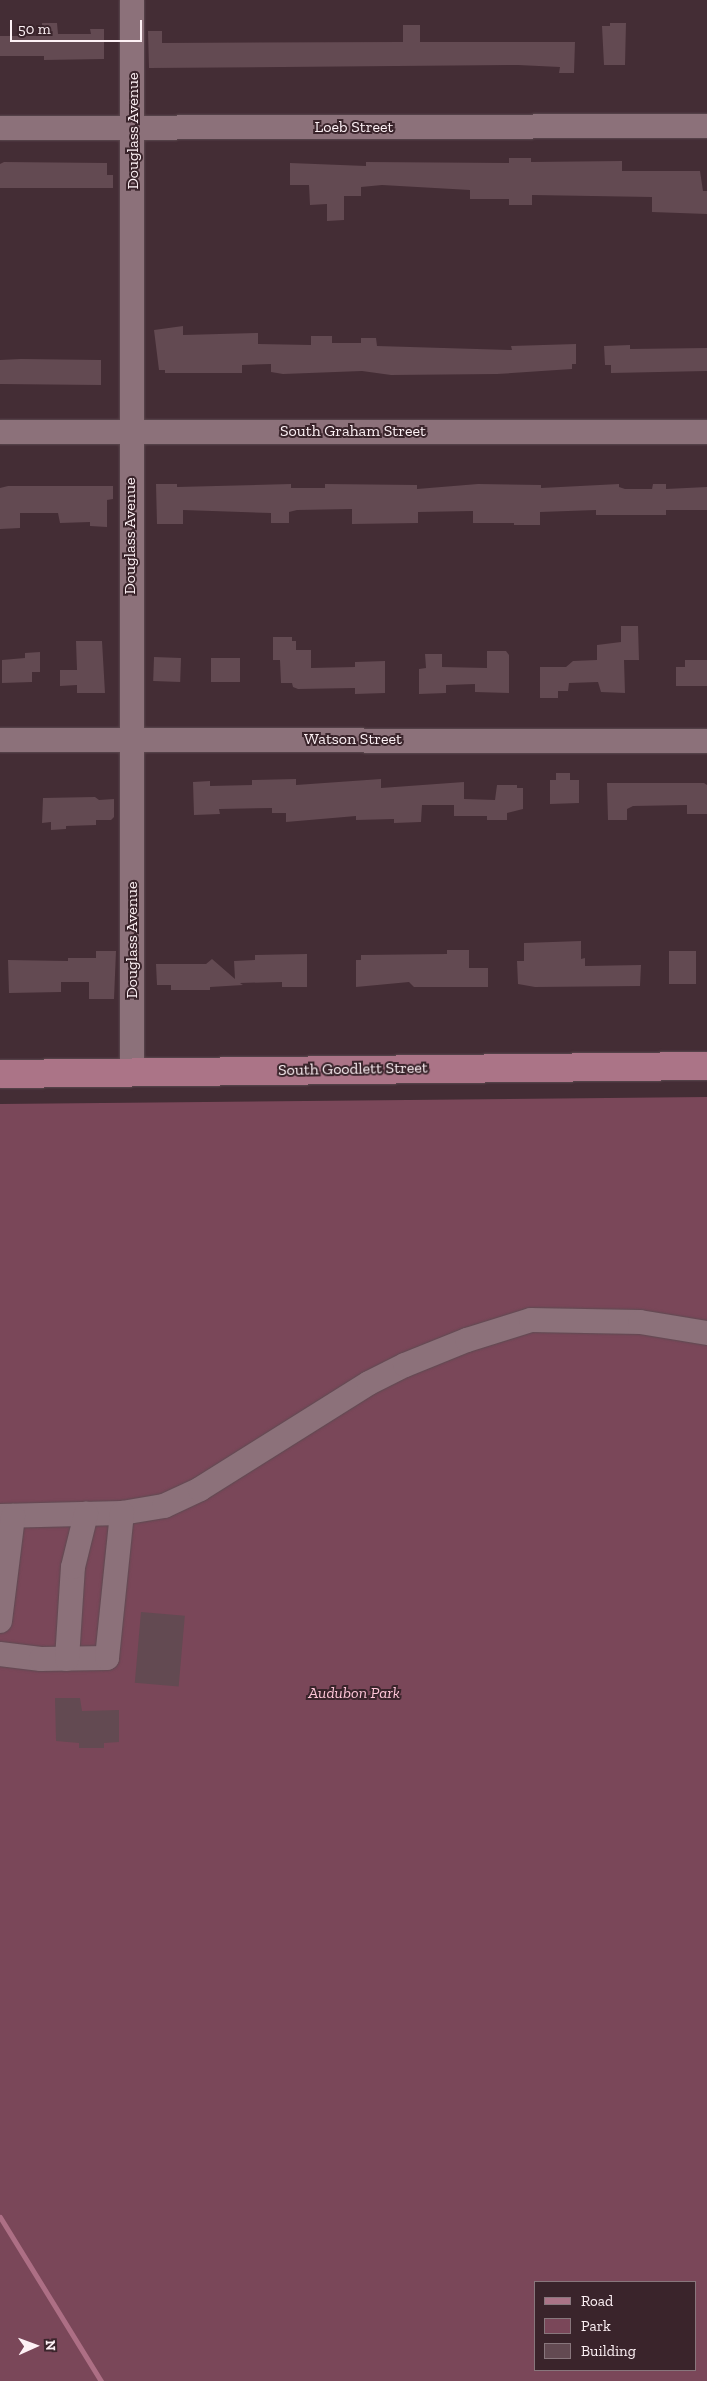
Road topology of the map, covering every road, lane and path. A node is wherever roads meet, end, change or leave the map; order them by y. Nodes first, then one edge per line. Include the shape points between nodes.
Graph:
1 (132, 0) edge
2 (707, 126) edge
3 (0, 128) edge
4 (134, 128) junction
5 (130, 431) junction
6 (0, 432) edge
7 (707, 432) edge
8 (130, 738) junction
9 (0, 740) edge
10 (707, 741) edge
11 (707, 1066) edge
12 (132, 1071) junction
13 (0, 1074) edge
14 (707, 1333) edge
15 (122, 1513) junction
16 (86, 1514) junction
17 (7, 1516) edge
18 (0, 1621) edge
19 (0, 1654) edge
20 (67, 1659) junction

1 - 4 street, Douglass Avenue
2 - 4 street, Loeb Street
3 - 4 street, Loeb Street
4 - 5 street, Douglass Avenue
5 - 6 street, South Graham Street
5 - 7 street, South Graham Street
5 - 8 street, Douglass Avenue
8 - 9 street, Watson Street
8 - 10 street, Watson Street
8 - 12 street, Douglass Avenue
11 - 12 main road, South Goodlett Street
12 - 13 main road, South Goodlett Street
14 - 15 street via 640,1322 531,1320 405,1365 191,1493 164,1506
15 - 16 street
15 - 20 street via 107,1658
16 - 17 street
16 - 20 street via 73,1566
17 - 18 street
19 - 20 street via 18,1658

